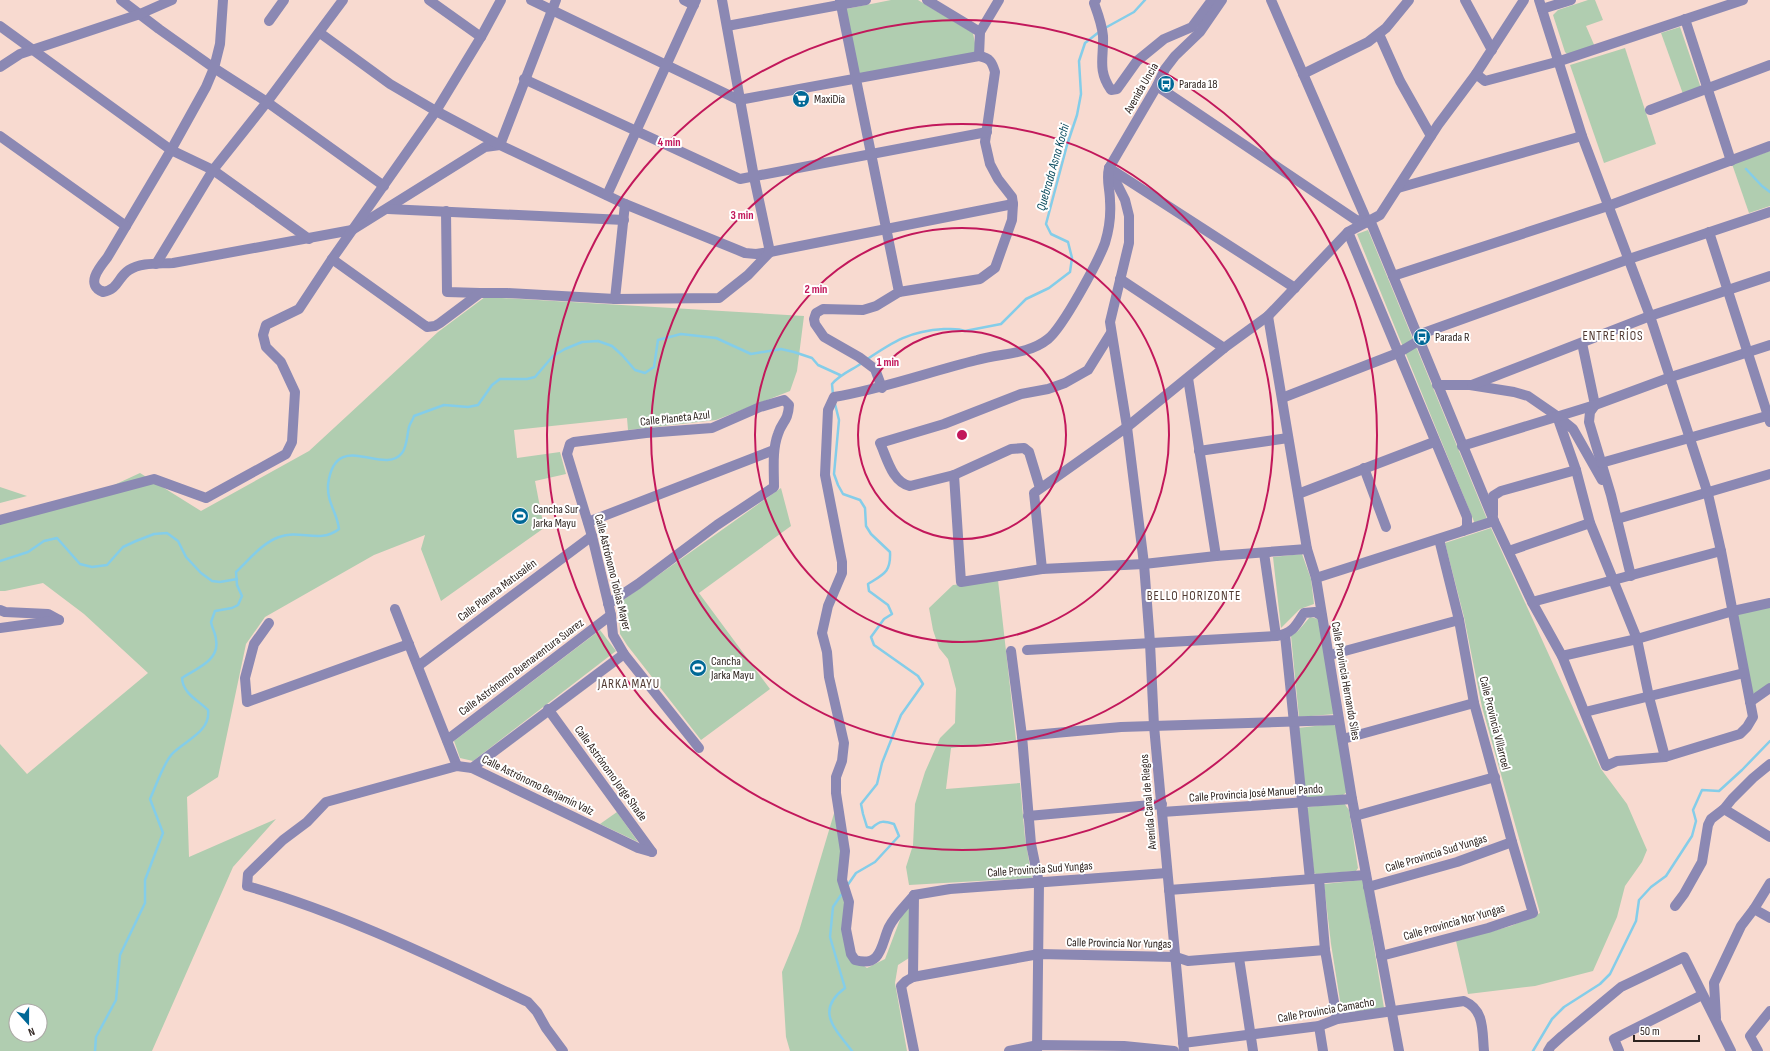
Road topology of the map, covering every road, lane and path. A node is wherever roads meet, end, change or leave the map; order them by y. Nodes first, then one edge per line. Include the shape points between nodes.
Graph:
1 (121, 0) edge
2 (172, 0) edge
3 (222, 0) edge
4 (284, 0) edge
5 (343, 0) edge
6 (429, 0) edge
7 (502, 0) edge
8 (530, 0) edge
9 (556, 0) edge
10 (684, 0) edge
11 (722, 0) edge
12 (866, 0) edge
13 (927, 0) edge
14 (1000, 0) edge
15 (1096, 0) edge
16 (1212, 0) edge
17 (1222, 0) edge
18 (1409, 0) edge
19 (1465, 0) edge
20 (1524, 0) edge
21 (1571, 0) edge
22 (1743, 0) edge
23 (1272, 1) edge
24 (840, 2) edge
25 (695, 3) edge
26 (1541, 4) edge
27 (552, 11) junction
28 (140, 14) junction
29 (1685, 19) junction
30 (269, 21) dead end
31 (0, 26) edge
32 (727, 26) junction
33 (980, 32) junction
34 (320, 33) junction
35 (1379, 34) junction
36 (481, 37) junction
37 (32, 50) junction
38 (1492, 50) junction
39 (979, 56) junction
40 (1560, 61) junction
41 (1770, 65) edge
42 (0, 66) edge
43 (666, 66) junction
44 (214, 68) junction
45 (1303, 74) junction
46 (1476, 74) junction
47 (524, 79) junction
48 (855, 79) junction
49 (1157, 86) junction
50 (1707, 88) junction
51 (739, 100) junction
52 (268, 102) junction
53 (1650, 110) dead end
54 (436, 111) junction
55 (636, 132) junction
56 (987, 132) junction
57 (0, 136) edge
58 (1431, 136) junction
59 (1582, 136) junction
60 (500, 145) junction
61 (1770, 146) edge
62 (171, 150) junction
63 (871, 155) junction
64 (1731, 160) junction
65 (1109, 168) junction
66 (213, 170) junction
67 (754, 176) junction
68 (384, 186) junction
69 (1398, 188) junction
70 (607, 195) junction
71 (625, 204) junction
72 (1013, 204) junction
73 (1608, 206) junction
74 (388, 209) junction
75 (446, 211) junction
76 (1770, 212) edge
77 (624, 220) junction
78 (1370, 223) junction
79 (126, 226) junction
80 (352, 230) junction
81 (886, 230) junction
82 (1348, 232) junction
83 (1709, 232) junction
84 (309, 239) junction
85 (770, 252) junction
86 (332, 259) junction
87 (1629, 259) junction
88 (156, 264) junction
89 (1393, 276) junction
90 (1770, 276) edge
91 (1120, 279) junction
92 (1295, 288) junction
93 (1727, 289) junction
94 (899, 292) junction
95 (480, 293) junction
96 (615, 299) junction
97 (1268, 316) junction
98 (1650, 316) junction
99 (1111, 333) junction
100 (1419, 337) junction
101 (1582, 344) junction
102 (1770, 345) edge
103 (1224, 348) junction
104 (1748, 352) junction
105 (1398, 353) junction
106 (1671, 377) junction
107 (1188, 378) junction
108 (1437, 384) junction
109 (1470, 386) junction
110 (882, 388) junction
111 (1282, 398) junction
112 (1595, 404) junction
113 (1557, 416) junction
114 (1769, 418) edge
115 (1127, 427) junction
116 (1288, 438) junction
117 (1689, 438) junction
118 (1434, 442) junction
119 (1462, 446) junction
120 (568, 449) joint
121 (774, 450) junction
122 (1200, 451) junction
123 (1601, 463) junction
124 (1364, 468) junction
125 (1576, 470) junction
126 (1770, 474) edge
127 (954, 475) junction
128 (1040, 488) junction
129 (1298, 494) junction
130 (1708, 494) junction
131 (1611, 495) junction
132 (1617, 519) junction
133 (0, 520) edge
134 (1494, 521) junction
135 (588, 522) junction
136 (1590, 523) junction
137 (1386, 527) dead end
138 (1464, 531) junction
139 (592, 536) junction
140 (1439, 538) junction
141 (1307, 550) junction
142 (1509, 551) junction
143 (1721, 551) junction
144 (1264, 554) junction
145 (1216, 556) junction
146 (1144, 564) junction
147 (1042, 569) junction
148 (1631, 576) junction
149 (1316, 578) junction
150 (1612, 581) junction
151 (1532, 602) junction
152 (1770, 603) edge
153 (608, 604) junction
154 (395, 609) dead end
155 (0, 610) edge
156 (1733, 611) junction
157 (611, 615) junction
158 (1322, 616) junction
159 (1459, 620) junction
160 (269, 623) dead end
161 (0, 628) edge
162 (1280, 635) junction
163 (1637, 639) junction
164 (1150, 643) junction
165 (409, 644) junction
166 (1027, 650) dead end
167 (1011, 651) dead end
168 (624, 654) junction
169 (1330, 656) junction
170 (1562, 656) junction
171 (418, 666) junction
172 (1744, 673) junction
173 (1770, 688) edge
174 (1649, 696) junction
175 (1750, 702) junction
176 (1474, 703) junction
177 (548, 709) junction
178 (1585, 712) junction
179 (1340, 720) junction
180 (1294, 722) junction
181 (1154, 726) junction
182 (1022, 736) junction
183 (1343, 739) junction
184 (447, 740) junction
185 (699, 748) dead end
186 (1665, 757) junction
187 (1770, 764) edge
188 (457, 766) junction
189 (472, 768) junction
190 (1495, 778) junction
191 (1352, 799) junction
192 (1303, 803) junction
193 (1162, 808) junction
194 (1724, 809) junction
195 (1028, 816) junction
196 (1355, 816) junction
197 (1770, 837) edge
198 (1512, 842) junction
199 (652, 852) joint
200 (1167, 873) junction
201 (1366, 875) junction
202 (1315, 879) junction
203 (1039, 883) junction
204 (1770, 883) edge
205 (1368, 887) junction
206 (1169, 890) junction
207 (914, 895) junction
208 (1675, 906) dead end
209 (1754, 909) junction
210 (1534, 913) joint
211 (1770, 918) edge
212 (1326, 950) junction
213 (1039, 954) junction
214 (1381, 956) junction
215 (1176, 957) junction
216 (1238, 958) junction
217 (914, 977) junction
218 (1702, 995) junction
219 (1770, 1011) edge
220 (1391, 1012) junction
221 (1337, 1019) junction
222 (1716, 1022) junction
223 (1319, 1026) junction
224 (1251, 1034) junction
225 (1184, 1047) edge
226 (1037, 1048) edge
227 (1124, 1048) edge
228 (563, 1051) edge
229 (914, 1051) edge
230 (1009, 1051) edge
231 (1174, 1051) edge
232 (1253, 1051) edge
233 (1323, 1051) edge
234 (1399, 1051) edge
235 (1484, 1051) edge
236 (1548, 1051) edge
237 (1619, 1051) edge
238 (1731, 1051) edge
239 (1758, 1051) edge

1 - 28 street
2 - 28 street
3 - 44 street via 220,44
4 - 30 street
5 - 34 street
6 - 36 street
7 - 36 street
8 - 27 street
9 - 27 street
10 - 25 street
11 - 32 street
12 - 24 street
13 - 33 street
14 - 33 street
15 - 16 street via 1094,3 1103,37 1104,80 1111,90 1117,89 1138,61 1164,39 1192,27
17 - 49 street, Avenida Uncia via 1200,32 1165,69
18 - 35 street
19 - 38 street
20 - 38 street
21 - 26 street
22 - 29 street
23 - 45 street
24 - 32 street
24 - 48 street
25 - 43 street
26 - 40 street
27 - 43 street
27 - 47 street
28 - 37 street
28 - 44 street
29 - 40 street
29 - 50 street
31 - 37 street
32 - 51 street
33 - 39 street
34 - 52 street
34 - 54 street via 390,84
35 - 45 street
35 - 58 street via 1400,81
36 - 54 street
37 - 42 street
37 - 62 street
38 - 46 street
39 - 48 street
39 - 56 street via 993,63 995,72
40 - 46 street via 1485,81
40 - 59 street
41 - 50 street
43 - 51 street
43 - 55 street
44 - 52 street
44 - 62 street
45 - 78 street
46 - 58 street
47 - 55 street
47 - 60 street
48 - 51 street
48 - 63 street
49 - 65 street, Avenida Uncia
49 - 78 street via 1356,220
50 - 53 street
50 - 64 street
51 - 67 street
52 - 66 street
52 - 68 street
54 - 60 street
54 - 68 street
55 - 67 street via 740,179
55 - 70 street
56 - 63 street
56 - 72 street via 985,142 990,164 1012,197
57 - 79 street
58 - 69 street
59 - 69 street
59 - 73 street
60 - 70 street
60 - 74 street via 485,147
61 - 64 street
62 - 66 street
62 - 79 street
63 - 67 street
63 - 81 street
64 - 73 street
65 - 91 street, Avenida Canal de Riegos via 1125,200 1129,216 1129,244
65 - 92 street
65 - 110 street, Avenida Uncia via 1109,227 1105,242 1098,260 1057,330 1049,338 1025,351 977,359
66 - 84 street
66 - 88 street
67 - 85 street
68 - 80 street
69 - 78 street via 1380,215
70 - 71 street
71 - 77 street
71 - 85 street via 745,253
72 - 81 street
72 - 94 street via 1010,227 995,268 988,274 980,280
73 - 87 street
73 - 89 street
74 - 75 street
74 - 80 street
75 - 77 street
75 - 95 street via 447,292
76 - 83 street
77 - 96 street
78 - 82 street
78 - 89 street
79 - 88 street via 95,276 96,287 103,292 109,291 128,270 145,264
80 - 84 street
80 - 86 street
81 - 85 street
81 - 94 street
82 - 92 street
82 - 105 street
83 - 87 street
83 - 93 street
84 - 88 street
85 - 96 street via 748,275 719,298
86 - 95 street via 427,327 440,323
86 - 133 street via 299,309 266,325 263,335 266,347 281,362 295,392 292,442 286,454 206,498 154,479
87 - 98 street
87 - 100 street
89 - 100 street
90 - 93 street
91 - 99 street, Avenida Canal de Riegos via 1110,322
91 - 103 street
92 - 97 street
93 - 98 street
93 - 104 street
94 - 110 street via 876,306 863,310 823,309 816,313 814,319 824,337 875,369
95 - 96 street
97 - 103 street
97 - 111 street, Calle Provincia Hernando Siles
98 - 101 street
98 - 106 street
99 - 115 street, Avenida Canal de Riegos
99 - 127 street via 1088,370 1064,383 1021,394 944,424 880,443 897,480 903,485 910,486
100 - 105 street
100 - 108 street
101 - 109 street
101 - 112 street
102 - 104 street
103 - 107 street
104 - 106 street
104 - 114 street
105 - 111 street
105 - 118 street
106 - 112 street
106 - 117 street
107 - 115 street
107 - 122 street
108 - 109 street
108 - 119 street
109 - 113 street via 1528,396
110 - 207 street, Avenida Uncia via 834,397 828,410 825,468 842,573 828,606 822,633 844,743 842,761 836,778 836,793 845,851 842,880 849,902 846,929 851,954 855,960 869,962 876,957 882,950 889,927
111 - 116 street, Calle Provincia Hernando Siles
112 - 113 street
112 - 123 street via 1590,412 1589,422
113 - 119 street
113 - 125 street
113 - 131 street via 1573,429
114 - 117 street
115 - 128 street
115 - 146 street, Avenida Canal de Riegos
116 - 122 street
116 - 129 street, Calle Provincia Hernando Siles
117 - 123 street
117 - 130 street
118 - 124 street
118 - 138 street via 1467,517 1467,527
119 - 134 street
120 - 121 street, Calle Planeta Azul via 574,442 712,428 760,407 784,400 789,405 789,414 778,434
120 - 135 street, Calle Astrónomo Tobías Mayer via 567,454
121 - 135 street
121 - 153 street via 774,487
122 - 145 street
123 - 131 street
124 - 129 street
124 - 137 street
125 - 134 street via 1501,491 1493,496
125 - 136 street
126 - 130 street
127 - 128 street via 1011,449 1024,448 1029,452
127 - 147 street via 961,582
128 - 147 street via 1034,493
129 - 141 street, Calle Provincia Hernando Siles
130 - 132 street
130 - 143 street
131 - 132 street
132 - 148 street
134 - 138 street
134 - 142 street
135 - 139 street, Calle Astrónomo Tobías Mayer
136 - 142 street
136 - 150 street
138 - 140 street
139 - 153 street, Calle Astrónomo Tobías Mayer
139 - 171 street, Calle Planeta Matusalén
140 - 149 street
140 - 159 street, Calle Provincia Villarroel
141 - 144 street
141 - 149 street, Calle Provincia Hernando Siles
142 - 151 street
143 - 148 street
143 - 156 street
144 - 145 street
144 - 162 street
145 - 146 street
146 - 147 street
146 - 164 street, Avenida Canal de Riegos
148 - 150 street
149 - 158 street, Calle Provincia Hernando Siles
150 - 151 street
150 - 163 street
151 - 170 street
152 - 156 street
153 - 157 street, Calle Astrónomo Tobías Mayer
154 - 165 street
155 - 161 street via 48,614 59,620
156 - 163 street
156 - 172 street
157 - 168 street, Calle Astrónomo Tobías Mayer via 613,635
157 - 184 street, Calle Astrónomo Buenaventura Suarez
158 - 162 street via 1315,612 1304,613 1295,627
158 - 169 street, Calle Provincia Hernando Siles
159 - 169 street
159 - 176 street, Calle Provincia Villarroel
160 - 165 street via 254,644 245,678 247,702
162 - 164 street
162 - 180 street
163 - 170 street
163 - 174 street
164 - 166 street
164 - 181 street, Avenida Canal de Riegos
165 - 171 street
167 - 182 street
168 - 177 street
168 - 185 street, Calle Astrónomo Tobías Mayer
169 - 179 street, Calle Provincia Hernando Siles
170 - 178 street
171 - 184 street
172 - 174 street
172 - 175 street
173 - 175 street
174 - 178 street
174 - 186 street
175 - 186 street via 1753,717 1740,734
176 - 183 street
176 - 190 street, Calle Provincia Villarroel
177 - 189 street
177 - 199 street, Calle Astrónomo Jorge Shade
178 - 186 street via 1606,766 1617,761
179 - 180 street
179 - 183 street, Calle Provincia Hernando Siles
180 - 181 street
180 - 192 street
181 - 182 street
181 - 193 street, Avenida Canal de Riegos
182 - 195 street
183 - 191 street, Calle Provincia Hernando Siles
184 - 188 street
187 - 194 street
188 - 189 street, Calle Astrónomo Benjamín Valz
188 - 228 street via 326,802 248,874 247,886 286,897 354,923 528,1002
189 - 199 street, Calle Astrónomo Benjamín Valz via 638,848
190 - 196 street
190 - 198 street, Calle Provincia Villarroel
191 - 192 street, Calle Provincia José Manuel Pando
191 - 196 street, Calle Provincia Hernando Siles
192 - 193 street, Calle Provincia José Manuel Pando
192 - 202 street
193 - 195 street, Calle Provincia José Manuel Pando
193 - 200 street, Avenida Canal de Riegos
194 - 197 street
194 - 208 street via 1711,819 1702,862
195 - 203 street
196 - 201 street, Calle Provincia Hernando Siles
198 - 205 street, Calle Provincia Sud Yungas via 1456,862
198 - 210 street, Calle Provincia Villarroel
200 - 203 street, Calle Provincia Sud Yungas
200 - 206 street, Avenida Canal de Riegos
201 - 202 street
201 - 205 street, Calle Provincia Hernando Siles
202 - 206 street
202 - 212 street
203 - 207 street, Calle Provincia Sud Yungas via 950,888
203 - 213 street
204 - 209 street
205 - 214 street, Calle Provincia Hernando Siles
206 - 215 street, Avenida Canal de Riegos
207 - 217 street
209 - 211 street
209 - 222 street via 1741,926 1714,982
210 - 214 street, Calle Provincia Nor Yungas
212 - 216 street, Calle Provincia Nor Yungas
212 - 221 street
213 - 215 street, Calle Provincia Nor Yungas
213 - 217 street, Calle Provincia Nor Yungas
213 - 226 street
214 - 220 street, Calle Provincia Hernando Siles
215 - 216 street, Calle Provincia Nor Yungas via 1188,962
215 - 225 street, Avenida Canal de Riegos
216 - 224 street
217 - 229 street via 902,986
218 - 222 street
218 - 236 street via 1684,957 1678,959 1617,990 1556,1041
218 - 237 street via 1614,1039
219 - 239 street via 1750,1036
220 - 221 street, Calle Provincia Camacho
220 - 234 street, Calle Provincia Hernando Siles
220 - 235 street, Calle Provincia Camacho via 1464,1001 1472,1004 1480,1017
221 - 223 street, Calle Provincia Camacho
222 - 238 street
223 - 224 street, Calle Provincia Camacho
223 - 233 street
224 - 225 street, Calle Provincia Camacho
224 - 232 street
226 - 227 street
226 - 230 street
227 - 231 street

